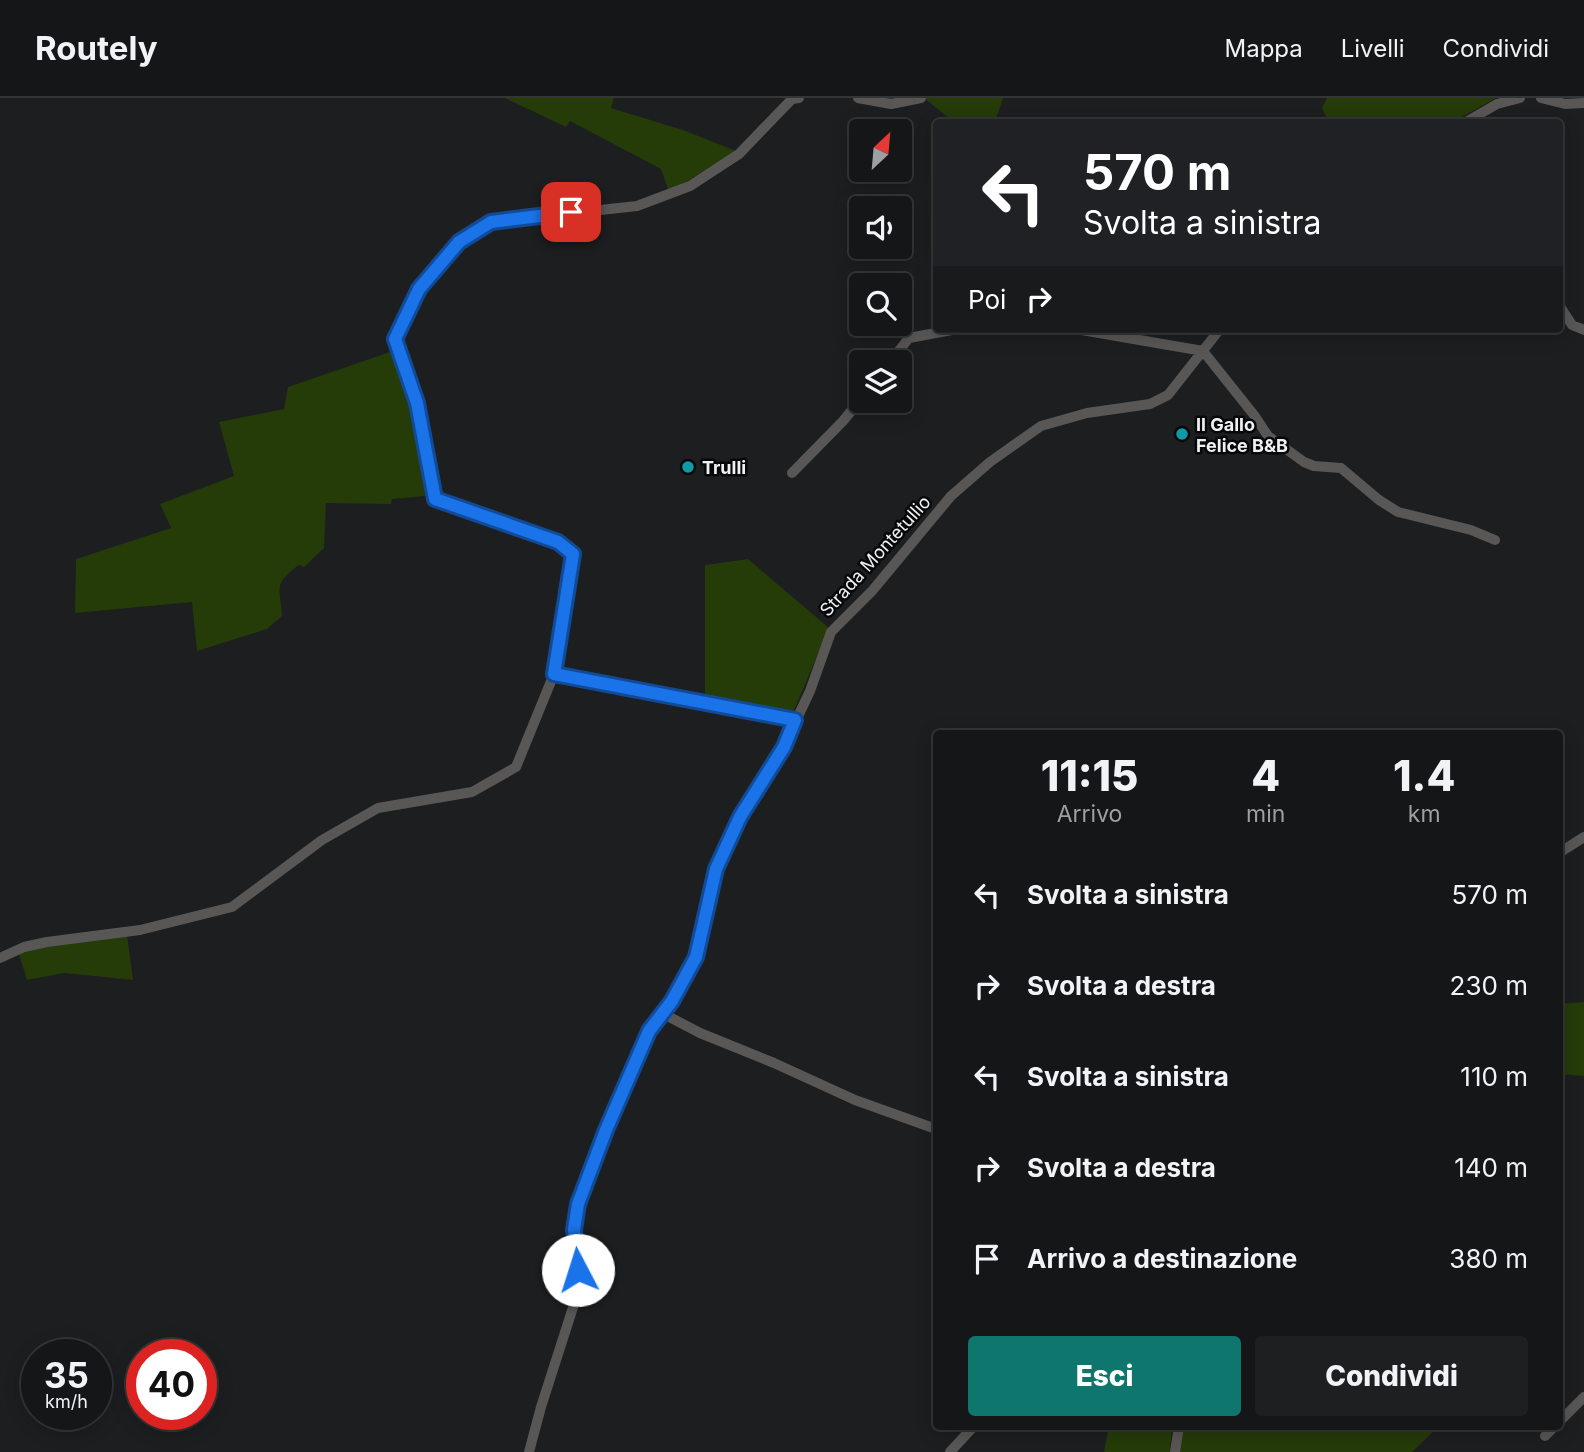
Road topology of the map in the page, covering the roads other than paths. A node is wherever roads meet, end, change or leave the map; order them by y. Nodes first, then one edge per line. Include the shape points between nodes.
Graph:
1 (799, 98) edge
2 (858, 98) edge
3 (921, 98) edge
4 (1520, 98) edge
5 (1541, 98) edge
6 (1584, 103) edge
7 (1471, 119) edge
8 (1563, 311) edge
9 (1584, 330) edge
10 (936, 333) edge
11 (1099, 333) edge
12 (1217, 333) edge
13 (900, 350) edge
14 (1203, 351) junction
15 (850, 413) edge
16 (792, 473) dead end
17 (1495, 540) dead end
18 (554, 674) junction
19 (795, 720) junction
20 (1584, 837) edge
21 (1563, 850) edge
22 (0, 958) edge
23 (662, 1013) junction
24 (933, 1128) edge
25 (1584, 1397) edge
26 (1563, 1418) edge
27 (970, 1430) edge
28 (1179, 1430) edge
29 (1551, 1430) edge
30 (1545, 1436) dead end
31 (529, 1452) edge
32 (950, 1452) edge
33 (1175, 1452) edge

1 - 18 street via 792,99 738,154 690,186 637,206 491,222 459,242 419,289 395,339 417,403 435,499 558,542 573,554
2 - 3 street via 891,104
4 - 7 street via 1497,104
5 - 6 street
8 - 9 street via 1573,326
10 - 13 street via 909,338
11 - 14 street
12 - 14 street, Strada Montetullio
14 - 17 street via 1268,436 1304,462 1341,468 1398,512
14 - 19 street, Strada Montetullio via 1168,395 1150,404 1087,413 1041,426 951,496 872,591 831,632
15 - 16 street
18 - 19 street
18 - 22 street via 516,767 472,792 378,808 322,840 232,907 140,930 24,947
19 - 23 street, Strada Montetullio via 716,869 696,957
20 - 21 street
23 - 24 street via 855,1100
23 - 31 street, Strada Montetullio via 649,1031 578,1204 576,1298
25 - 26 street
27 - 32 street
28 - 33 street
29 - 30 street

